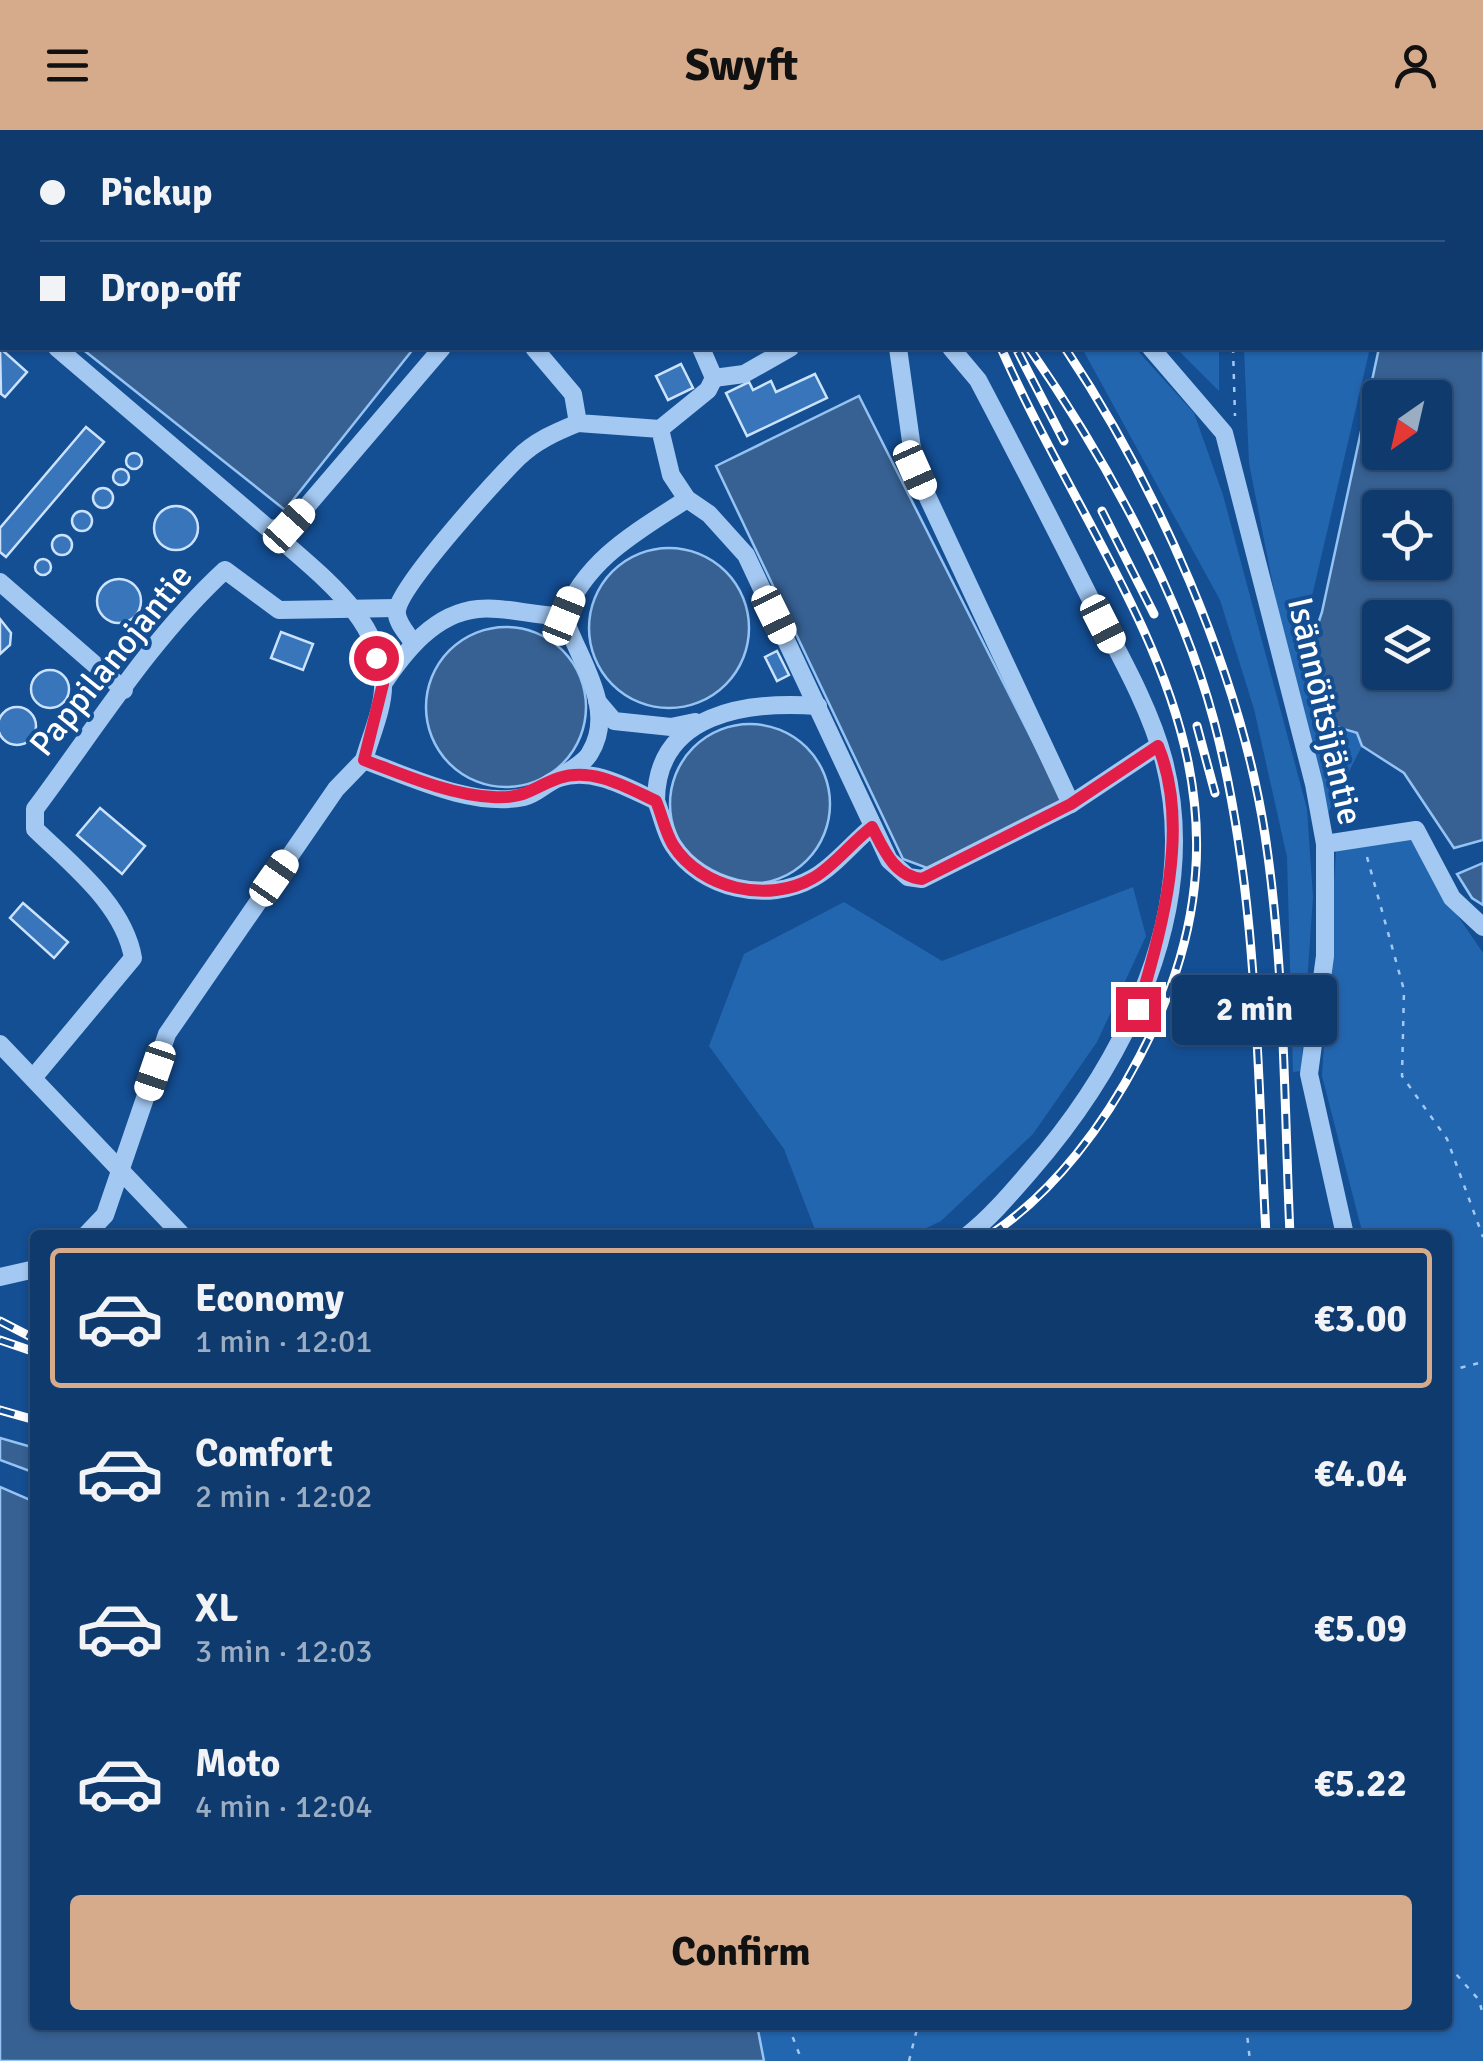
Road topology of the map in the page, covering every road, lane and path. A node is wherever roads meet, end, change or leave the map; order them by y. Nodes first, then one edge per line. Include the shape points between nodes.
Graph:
1 (59, 350) edge
2 (440, 350) edge
3 (536, 350) edge
4 (702, 350) edge
5 (786, 350) edge
6 (898, 350) edge
7 (953, 350) edge
8 (1153, 350) edge
9 (714, 378) junction
10 (578, 424) junction
11 (660, 429) junction
12 (687, 500) junction
13 (269, 530) junction
14 (0, 582) edge
15 (353, 607) junction
16 (397, 608) junction
17 (564, 616) junction
18 (414, 644) junction
19 (383, 684) junction
20 (124, 690) junction
21 (597, 700) junction
22 (818, 706) junction
23 (706, 719) junction
24 (1158, 746) junction
25 (364, 760) junction
26 (559, 778) junction
27 (656, 801) junction
28 (1071, 804) junction
29 (872, 827) junction
30 (1368, 836) junction
31 (1325, 844) junction
32 (1483, 927) edge
33 (0, 1044) edge
34 (33, 1078) junction
35 (120, 1168) junction
36 (91, 1230) edge
37 (177, 1230) edge
38 (974, 1230) edge
39 (1344, 1230) edge
40 (1483, 1237) edge
41 (30, 1269) edge
42 (0, 1276) edge
43 (1483, 1362) edge
44 (1452, 1370) edge
45 (1452, 1970) edge
46 (1483, 2016) edge
47 (790, 2030) edge
48 (917, 2030) edge
49 (1247, 2030) edge
50 (802, 2061) edge
51 (909, 2061) edge
52 (1250, 2061) edge

1 - 13 street
2 - 13 street via 289,526
3 - 10 street via 573,394
4 - 9 street
5 - 9 street via 744,374
6 - 28 street via 915,470
7 - 24 street via 978,380 1018,456
8 - 31 street, Isännöitsijäntie via 1224,433
9 - 11 street
10 - 11 street
10 - 16 street via 550,434 520,457 431,558
11 - 12 street via 671,475
12 - 17 street via 591,568
12 - 22 street via 746,555
13 - 15 street
14 - 20 street
15 - 16 street, Pappilanojantie
15 - 19 street
15 - 20 street, Pappilanojantie via 278,610 226,570
16 - 18 street
17 - 18 street via 477,609 450,618
17 - 21 street
18 - 19 street
19 - 25 street
20 - 34 street, Pappilanojantie via 35,809 34,829 128,930 133,958
21 - 23 street via 624,722 672,727
21 - 26 street via 590,754
22 - 23 street via 774,703
22 - 29 street
23 - 27 street via 668,756 656,777
24 - 28 street
24 - 38 street via 1172,861 1158,946 1138,1009 1097,1087
25 - 26 street via 490,798 526,797
25 - 35 street via 336,789 167,1034
26 - 27 street via 589,775
27 - 29 street via 671,843 690,864 719,884 760,890 787,890 817,877
28 - 29 street via 922,879 908,877 889,860
30 - 31 street
30 - 32 street via 1416,830 1452,898
30 - 40 path via 1374,891 1404,990 1402,1076 1447,1140
31 - 39 street, Isännöitsijäntie via 1325,956 1309,1074
33 - 34 street
34 - 35 street
35 - 36 street via 105,1215
35 - 37 street
41 - 42 street
43 - 44 path
45 - 46 path via 1479,2000
47 - 50 path
48 - 51 path
49 - 52 path

